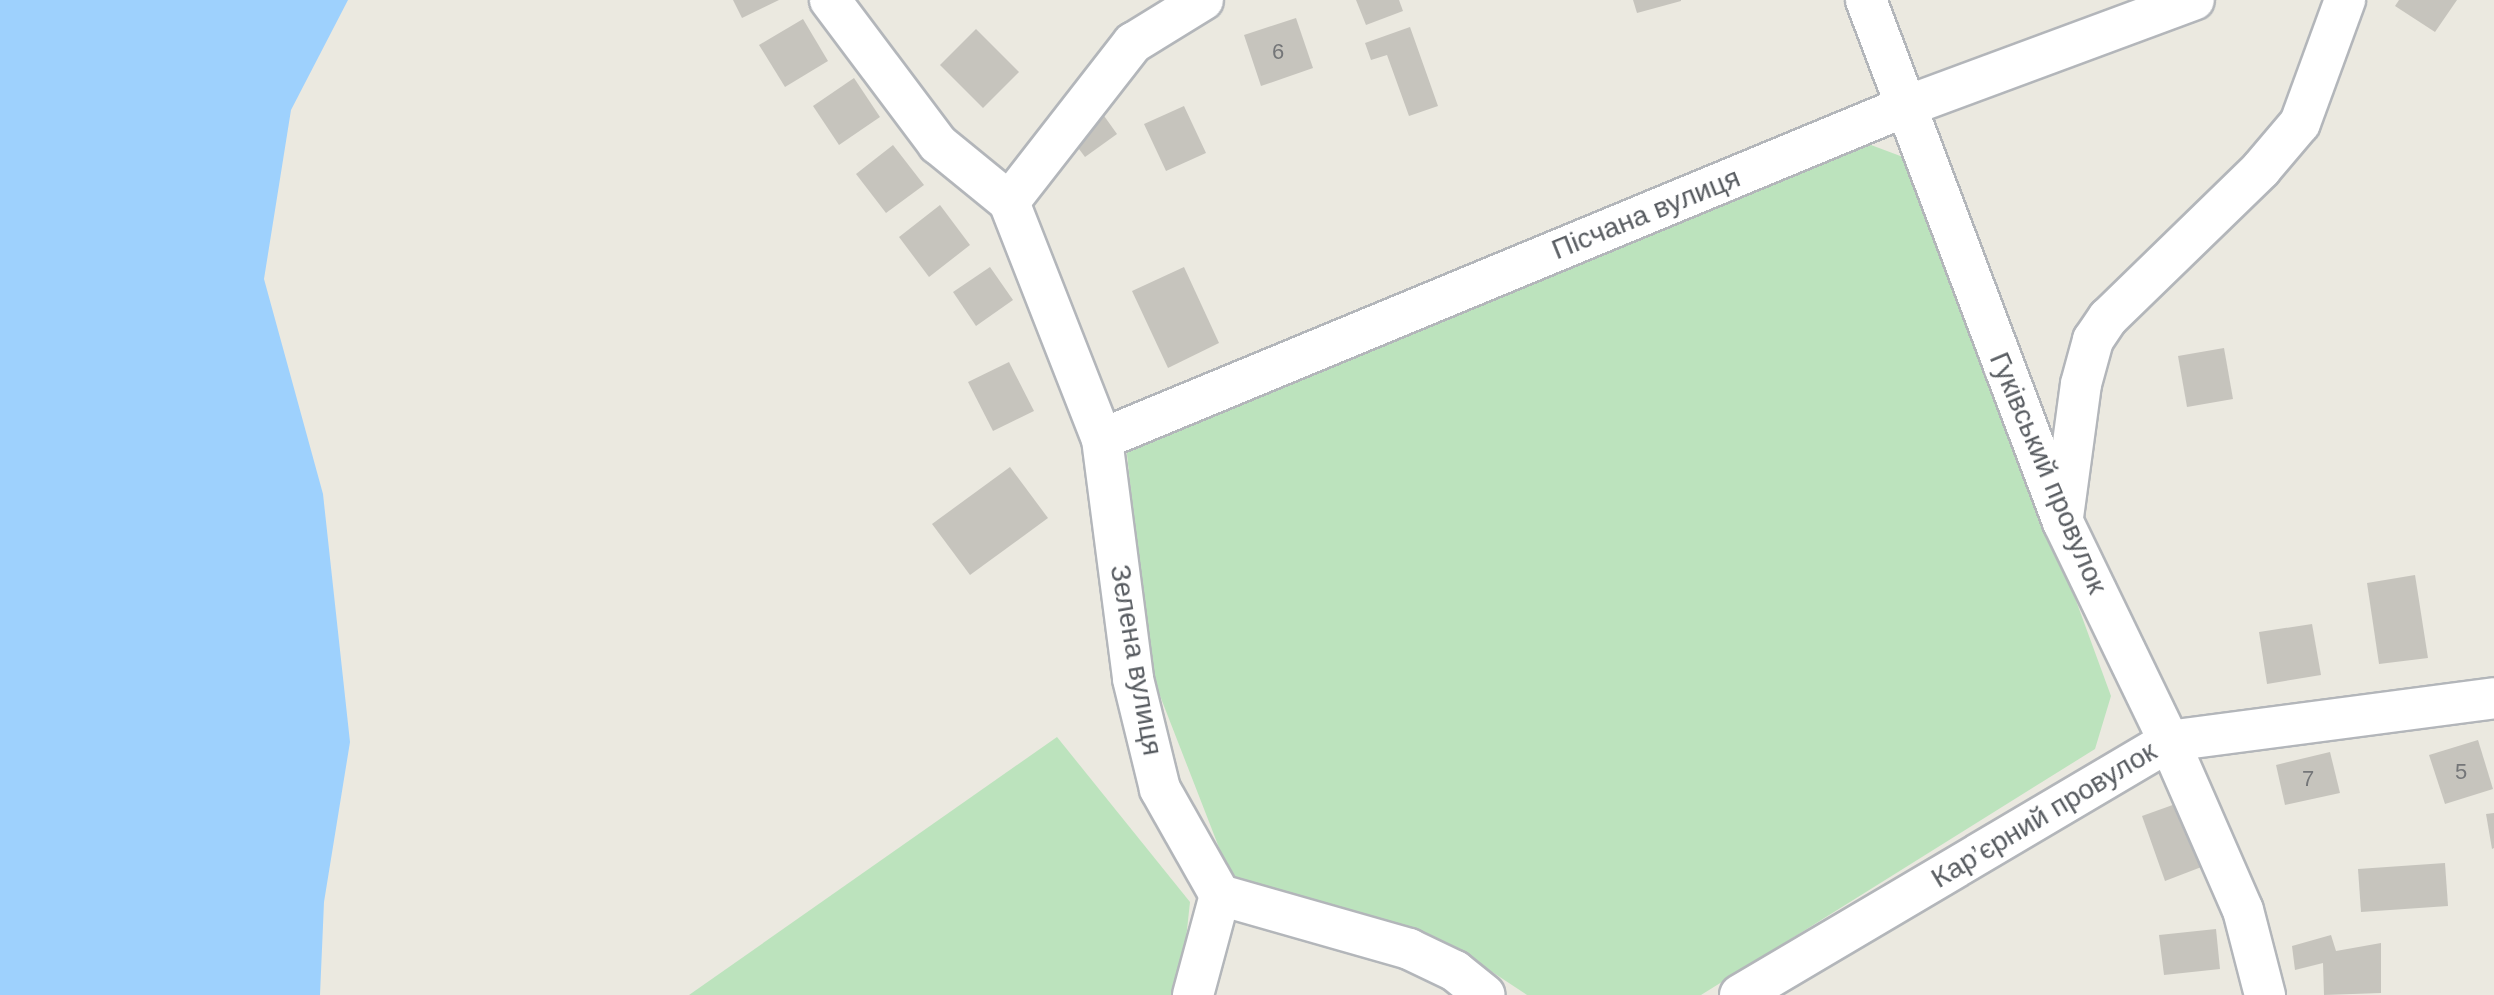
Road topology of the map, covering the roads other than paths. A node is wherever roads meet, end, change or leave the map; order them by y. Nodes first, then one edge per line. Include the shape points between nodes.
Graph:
1 (830, 0) edge
2 (1203, 0) edge
3 (1866, 0) edge
4 (2194, 0) edge
5 (2345, 0) edge
6 (1904, 107) junction
7 (1009, 202) junction
8 (1102, 439) junction
9 (2063, 522) junction
10 (2494, 698) edge
11 (2170, 741) junction
12 (1220, 894) junction
13 (1193, 995) edge
14 (1484, 995) edge
15 (1740, 995) edge
16 (2265, 995) edge

1 - 7 street via 938,144
2 - 7 street via 1132,43
3 - 6 street, Гуківський провулок
4 - 6 street, Пісчана вулиця
5 - 9 street via 2300,123 2093,340
6 - 8 street, Пісчана вулиця
6 - 9 street, Гуківський провулок
7 - 8 street, Зелена вулиця
8 - 12 street, Зелена вулиця via 1133,678 1160,788
9 - 11 street, Гуківський провулок
10 - 11 street, Кар’єрний провулок
11 - 15 street, Кар’єрний провулок
11 - 16 street, Гуківський провулок via 2243,910
12 - 13 street
12 - 14 street via 1409,949

